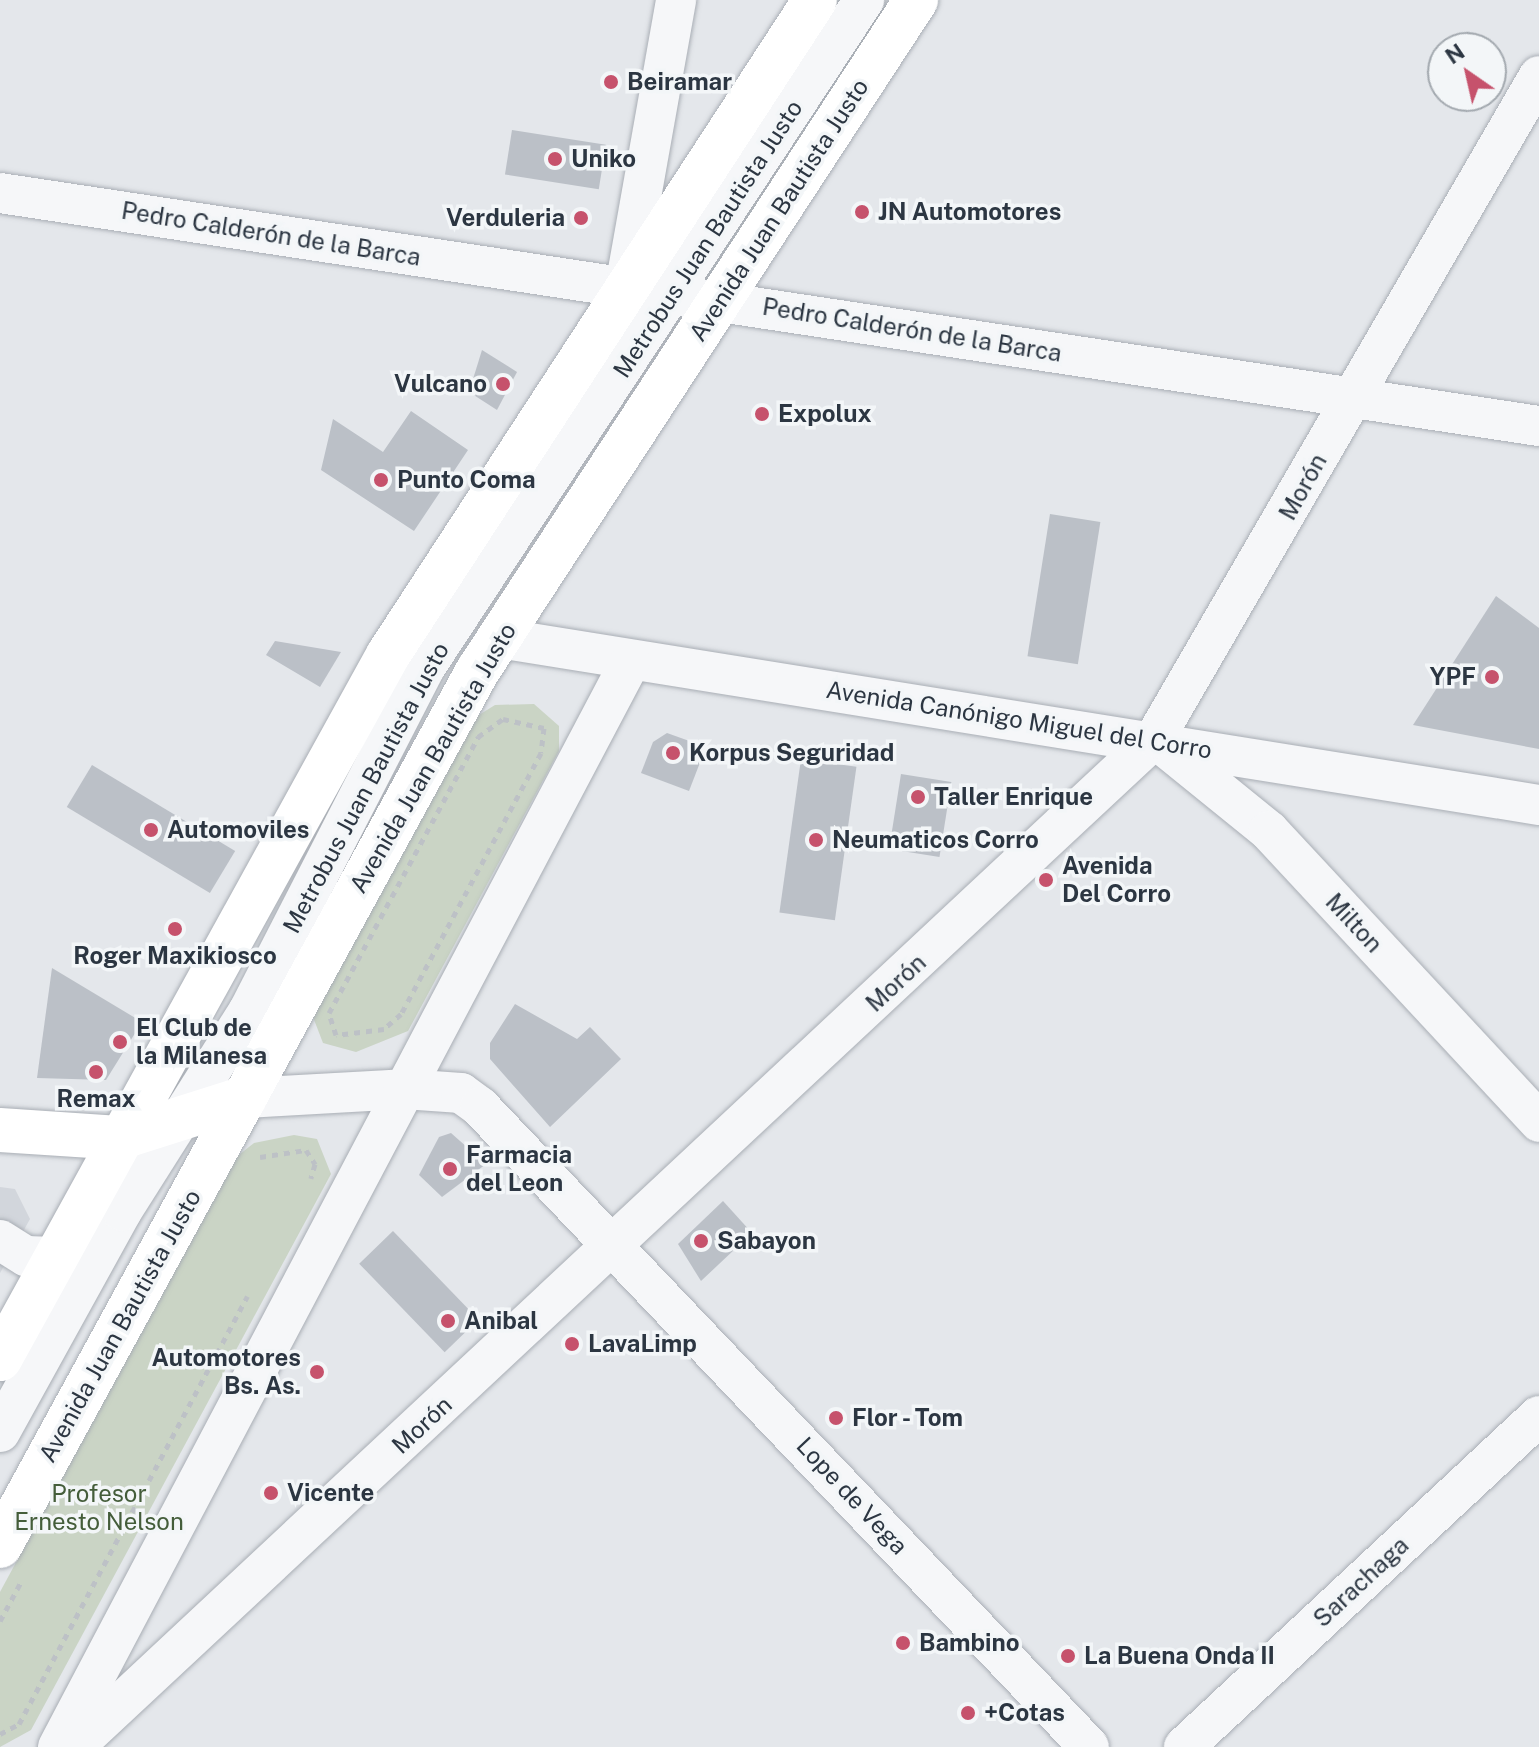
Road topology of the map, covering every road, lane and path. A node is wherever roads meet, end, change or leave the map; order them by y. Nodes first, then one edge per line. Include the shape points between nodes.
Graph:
1 (676, 0) edge
2 (815, 0) edge
3 (864, 0) edge
4 (916, 0) edge
5 (1539, 76) edge
6 (0, 193) edge
7 (625, 287) junction
8 (672, 294) junction
9 (721, 301) junction
10 (1353, 398) junction
11 (1539, 426) edge
12 (499, 638) junction
13 (630, 662) junction
14 (1155, 738) junction
15 (1539, 805) edge
16 (327, 1021) joint
17 (404, 1089) junction
18 (245, 1098) junction
19 (179, 1118) junction
20 (1539, 1122) edge
21 (0, 1130) edge
22 (119, 1138) junction
23 (247, 1164) dead end
24 (305, 1190) dead end
25 (0, 1240) edge
26 (615, 1245) junction
27 (55, 1257) junction
28 (254, 1285) dead end
29 (0, 1359) edge
30 (1539, 1416) edge
31 (0, 1432) edge
32 (15, 1556) edge
33 (0, 1621) edge
34 (0, 1734) edge
35 (58, 1747) edge
36 (74, 1747) edge
37 (1089, 1747) edge
38 (1184, 1747) edge

1 - 7 street
2 - 7 main road
3 - 8 street, Metrobus Juan Bautista Justo
4 - 9 main road, Avenida Juan Bautista Justo
5 - 10 street, Morón
6 - 7 street, Pedro Calderón de la Barca
7 - 8 street, Pedro Calderón de la Barca
7 - 22 main road via 388,655
8 - 9 street, Pedro Calderón de la Barca
8 - 19 street, Metrobus Juan Bautista Justo via 424,669 248,1012
9 - 10 street, Pedro Calderón de la Barca
9 - 12 main road, Avenida Juan Bautista Justo
10 - 11 street, Pedro Calderón de la Barca
10 - 14 street, Morón
12 - 13 street, Avenida Canónigo Miguel del Corro
12 - 18 main road, Avenida Juan Bautista Justo
13 - 14 street, Avenida Canónigo Miguel del Corro
13 - 17 street
14 - 15 street, Avenida Canónigo Miguel del Corro
14 - 20 street, Milton via 1269,831
14 - 26 street, Morón
16 - 16 path via 478,737 503,719 544,728 541,753 401,1014 384,1029 345,1038
17 - 18 street, Lope de Vega
17 - 26 street, Lope de Vega via 461,1093
17 - 35 street
18 - 19 main road
18 - 32 main road, Avenida Juan Bautista Justo
19 - 22 main road
19 - 31 street, Metrobus Juan Bautista Justo
21 - 22 main road
22 - 27 main road
23 - 24 path via 306,1150 315,1164
25 - 27 street via 26,1256
26 - 36 street, Morón
26 - 37 street, Lope de Vega
27 - 29 main road
28 - 34 path via 19,1724
30 - 38 street, Sarachaga
32 - 33 path

